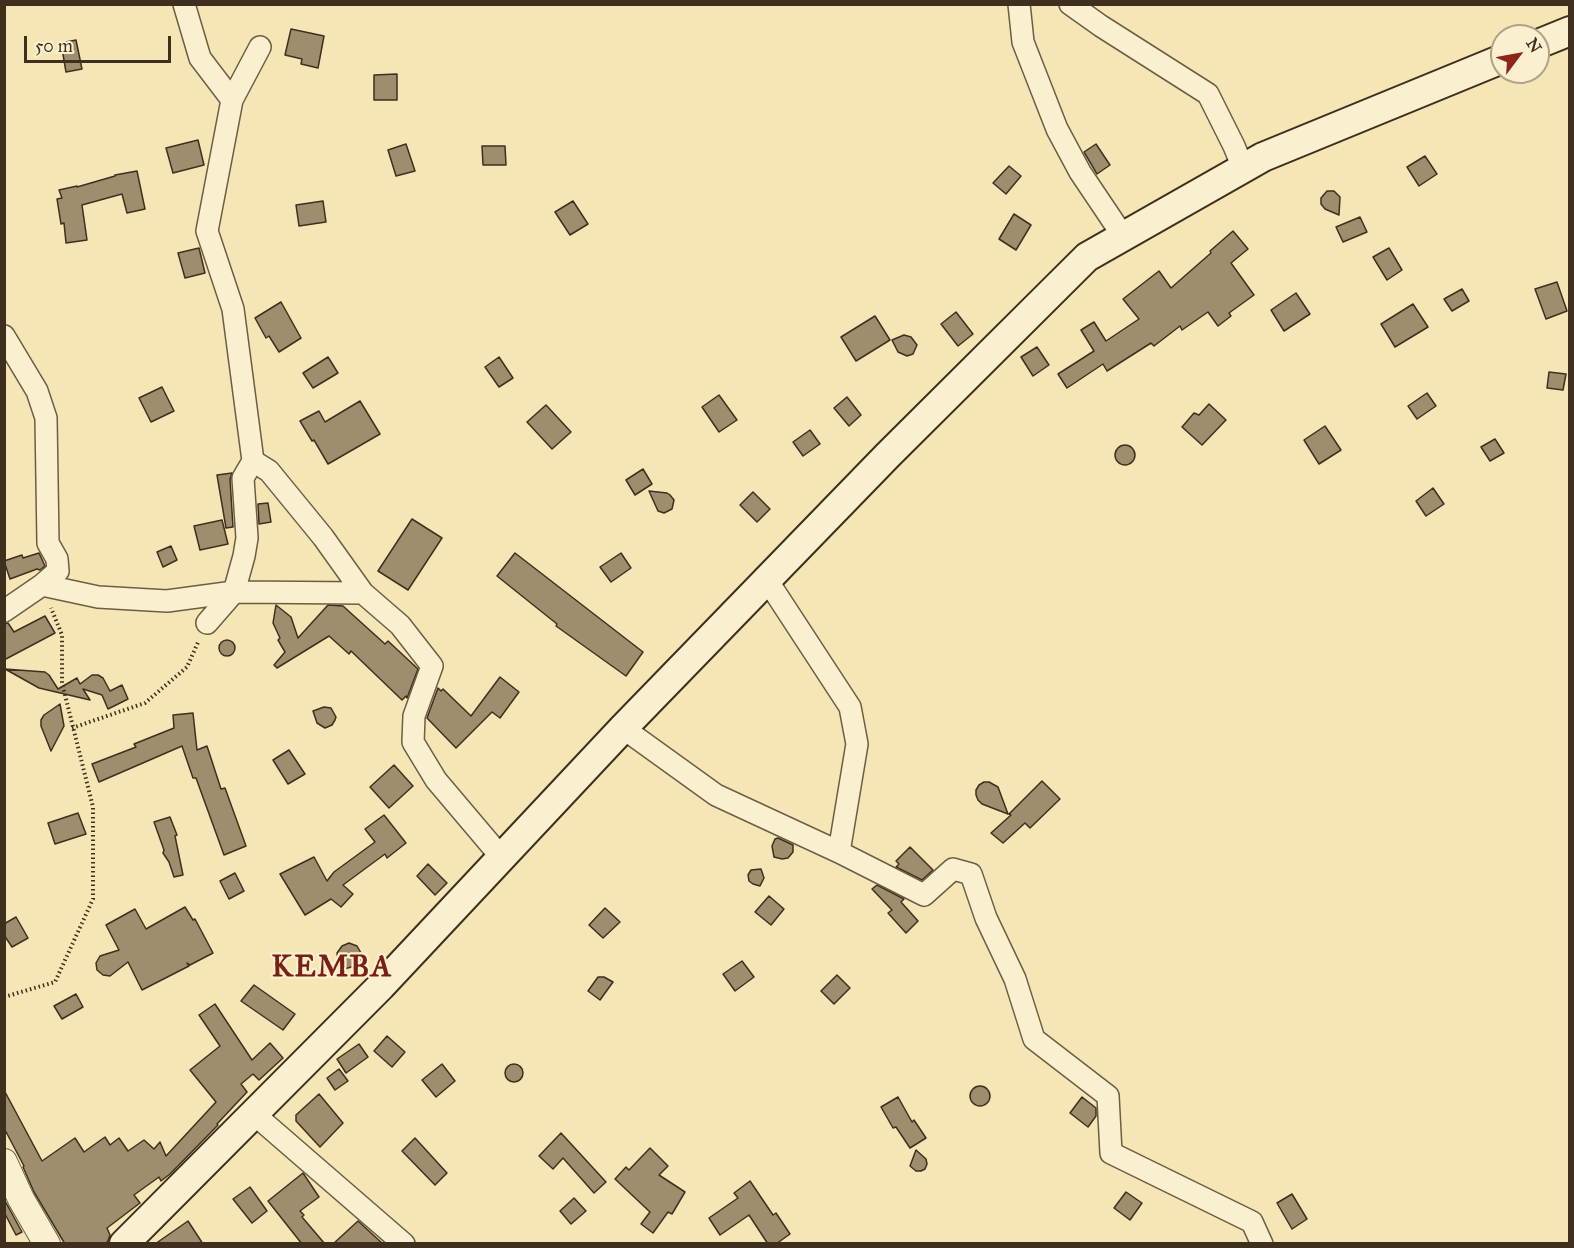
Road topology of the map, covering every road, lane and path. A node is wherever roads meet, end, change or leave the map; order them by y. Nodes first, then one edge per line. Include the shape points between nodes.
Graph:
1 (184, 4) edge
2 (1019, 4) edge
3 (1071, 4) edge
4 (1569, 31) edge
5 (1550, 39) edge
6 (260, 47) dead end
7 (1490, 64) edge
8 (232, 100) junction
9 (1243, 168) junction
10 (1123, 236) junction
11 (4, 336) edge
12 (253, 461) junction
13 (767, 580) junction
14 (42, 585) junction
15 (234, 592) junction
16 (363, 593) junction
17 (4, 611) edge
18 (207, 623) joint
19 (72, 728) junction
20 (623, 728) junction
21 (839, 852) junction
22 (502, 858) junction
23 (4, 997) edge
24 (254, 1114) junction
25 (4, 1162) edge
26 (47, 1244) edge
27 (124, 1244) edge
28 (404, 1244) edge
29 (1262, 1244) edge

1 - 8 street via 200,58
2 - 10 street via 1023,42 1057,129
3 - 9 street via 1208,94
4 - 5 main road
6 - 8 street
7 - 9 main road
8 - 12 street via 207,231 233,309
9 - 10 main road
10 - 13 main road via 1087,257
11 - 14 street via 37,391 46,418 48,543 58,571
12 - 15 street via 243,478 247,538
12 - 16 street via 269,471
13 - 20 main road
13 - 21 street via 850,707 857,744
14 - 15 street via 98,597 167,601
14 - 17 street
14 - 19 path via 62,635 62,683
15 - 16 street
15 - 18 street
16 - 22 street via 400,625 432,666 414,716 413,742 436,780
18 - 19 path via 187,667 146,703
19 - 23 path via 93,807 93,899 55,982
20 - 21 street via 716,795
20 - 22 main road
21 - 29 street via 924,895 953,870 971,874 986,918 1015,979 1034,1039 1108,1096 1111,1154 1252,1222
22 - 24 main road
24 - 27 main road
24 - 28 street
25 - 26 street

